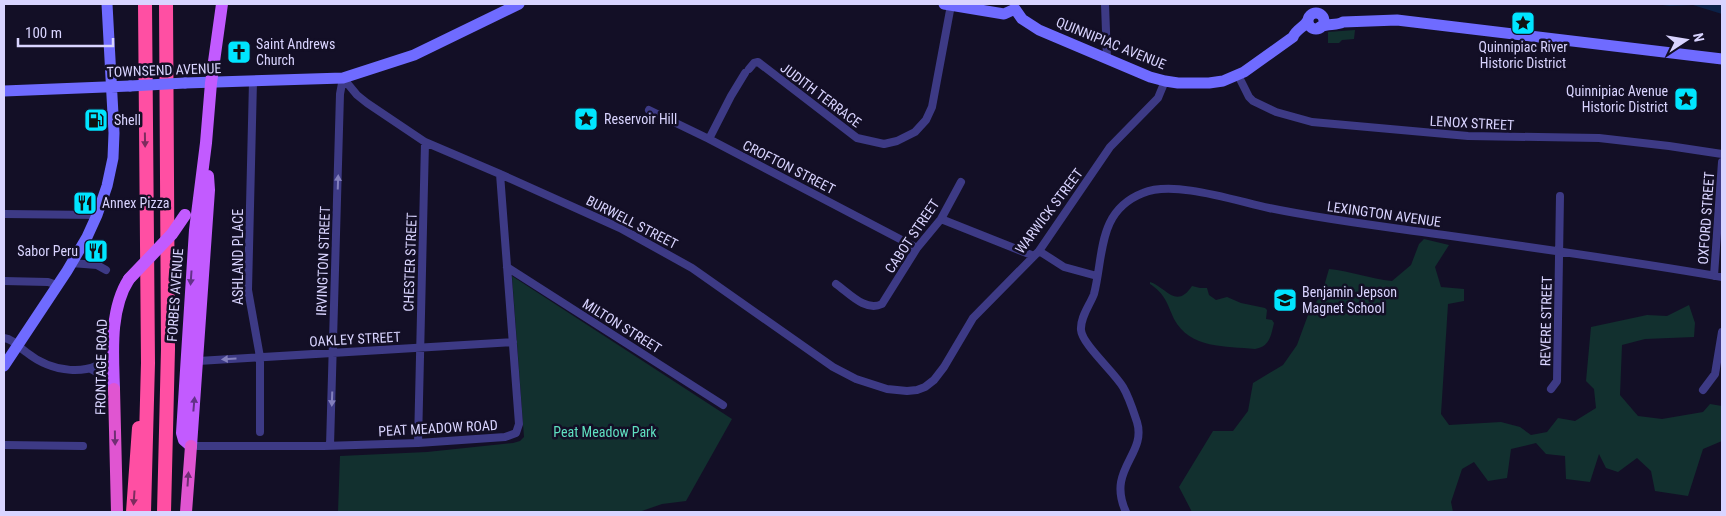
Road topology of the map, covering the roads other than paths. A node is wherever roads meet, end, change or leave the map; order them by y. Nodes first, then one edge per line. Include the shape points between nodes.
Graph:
1 (107, 4) edge
2 (145, 4) edge
3 (166, 4) edge
4 (222, 4) edge
5 (519, 4) edge
6 (1105, 4) edge
7 (947, 5) edge
8 (1316, 18) edge
9 (1106, 59) junction
10 (1722, 59) edge
11 (1238, 75) junction
12 (343, 78) junction
13 (253, 82) junction
14 (1165, 82) junction
15 (211, 83) junction
16 (112, 86) junction
17 (4, 91) edge
18 (649, 110) dead end
19 (709, 139) junction
20 (425, 142) junction
21 (206, 143) junction
22 (1722, 154) edge
23 (1722, 162) edge
24 (500, 174) junction
25 (961, 182) dead end
26 (200, 189) junction
27 (1560, 196) dead end
28 (4, 214) edge
29 (97, 215) junction
30 (941, 219) junction
31 (196, 231) junction
32 (172, 234) junction
33 (918, 248) junction
34 (1560, 252) junction
35 (1036, 254) junction
36 (71, 263) junction
37 (507, 268) junction
38 (106, 270) dead end
39 (1097, 276) junction
40 (1718, 277) edge
41 (4, 281) edge
42 (57, 284) junction
43 (836, 284) dead end
44 (148, 292) junction
45 (1722, 332) edge
46 (4, 338) edge
47 (513, 342) junction
48 (18, 345) junction
49 (420, 348) junction
50 (333, 353) junction
51 (113, 354) junction
52 (260, 357) junction
53 (198, 361) junction
54 (4, 366) edge
55 (91, 369) junction
56 (168, 372) junction
57 (114, 389) junction
58 (1551, 389) dead end
59 (1703, 390) dead end
60 (907, 391) joint
61 (723, 405) dead end
62 (260, 432) dead end
63 (418, 442) junction
64 (4, 445) edge
65 (83, 446) dead end
66 (190, 446) junction
67 (330, 446) junction
68 (117, 512) edge
69 (133, 512) edge
70 (144, 512) edge
71 (164, 512) edge
72 (171, 512) edge
73 (186, 512) edge
74 (1126, 512) edge

1 - 16 main road
2 -> 44 highway
3 - 56 highway
4 - 15 main road, FORBES AVENUE
5 - 12 main road, TOWNSEND AVENUE via 414,55
6 - 9 street
7 - 9 main road, QUINNIPIAC AVENUE via 1004,14 1015,9 1022,19 1039,30
7 - 19 street, JUDITH TERRACE via 932,107 915,132 897,142 884,144 857,138 758,62 747,71 730,96
8 - 10 main road, QUINNIPIAC AVENUE via 1343,22 1397,20
8 - 11 main road, QUINNIPIAC AVENUE
9 - 14 main road, QUINNIPIAC AVENUE
11 - 14 main road, QUINNIPIAC AVENUE via 1214,83
11 - 22 street, LENOX STREET via 1253,101 1276,112 1312,122 1468,136 1599,138
12 - 13 main road, TOWNSEND AVENUE
12 - 20 street, BURWELL STREET via 362,99
50 -> 12 street, IRVINGTON STREET
13 - 15 main road, TOWNSEND AVENUE
13 - 52 street, ASHLAND PLACE via 248,290
14 - 35 street, WARWICK STREET via 1158,98 1110,147
15 - 16 main road, TOWNSEND AVENUE, bridge
15 - 21 main road, FORBES AVENUE
16 - 17 main road, TOWNSEND AVENUE
16 - 29 main road via 113,158
18 - 19 street, CROFTON STREET
19 - 33 street, CROFTON STREET
20 - 24 street, BURWELL STREET
20 - 49 street, CHESTER STREET
21 - 26 main road, FORBES AVENUE
21 - 31 main road, FORBES AVENUE via 209,190
23 - 40 street, OXFORD STREET
24 - 37 street, PEAT MEADOW ROAD
24 - 60 street, BURWELL STREET via 620,228 676,259 856,380
25 - 30 street, CABOT STREET
26 - 31 main road, FORBES AVENUE
26 - 32 main road, FRONTAGE ROAD, bridge
27 - 34 street, REVERE STREET
28 - 29 street
29 - 36 main road
30 - 33 street, CABOT STREET
30 - 35 street
31 - 32 main road
31 - 53 main road, FORBES AVENUE
31 -> 66 main road, FORBES AVENUE via 182,433
32 - 51 main road, FRONTAGE ROAD, bridge via 124,287 116,312
33 - 43 street, CABOT STREET via 882,304 868,306
34 - 39 street, LEXINGTON AVENUE via 1309,216 1162,188 1136,196 1124,204 1112,219 1104,236
34 - 40 street, LEXINGTON AVENUE
34 - 58 street, REVERE STREET via 1557,381
35 - 39 street via 1064,267
35 - 60 street, WARWICK STREET via 972,318 934,380 925,387
36 - 38 street via 97,265
36 - 42 main road
37 - 47 street, PEAT MEADOW ROAD
37 - 61 street, MILTON STREET
39 - 74 street, LEXINGTON AVENUE via 1081,330 1086,342 1124,388 1139,432 1121,480 1120,493
41 - 42 street
42 - 48 main road
44 -> 69 highway
44 - 70 highway
45 - 59 street via 1715,374
46 - 48 street
47 - 49 street, OAKLEY STREET
47 - 63 street, PEAT MEADOW ROAD via 519,424 516,433 505,437
48 - 54 main road
48 - 55 street via 47,366
49 - 50 street, OAKLEY STREET
49 - 63 street, CHESTER STREET
50 - 52 street, OAKLEY STREET
50 -> 67 street, IRVINGTON STREET
51 - 55 street via 106,362
51 - 57 main road, FRONTAGE ROAD
52 -> 53 street, OAKLEY STREET
52 - 62 street, ASHLAND PLACE
66 -> 53 main road, FORBES AVENUE
55 - 57 street via 107,378
56 - 71 highway
56 - 72 highway
57 -> 68 highway, FRONTAGE ROAD
63 - 67 street, PEAT MEADOW ROAD
64 - 65 street
66 - 67 street, PEAT MEADOW ROAD
73 -> 66 highway, FORBES AVENUE

